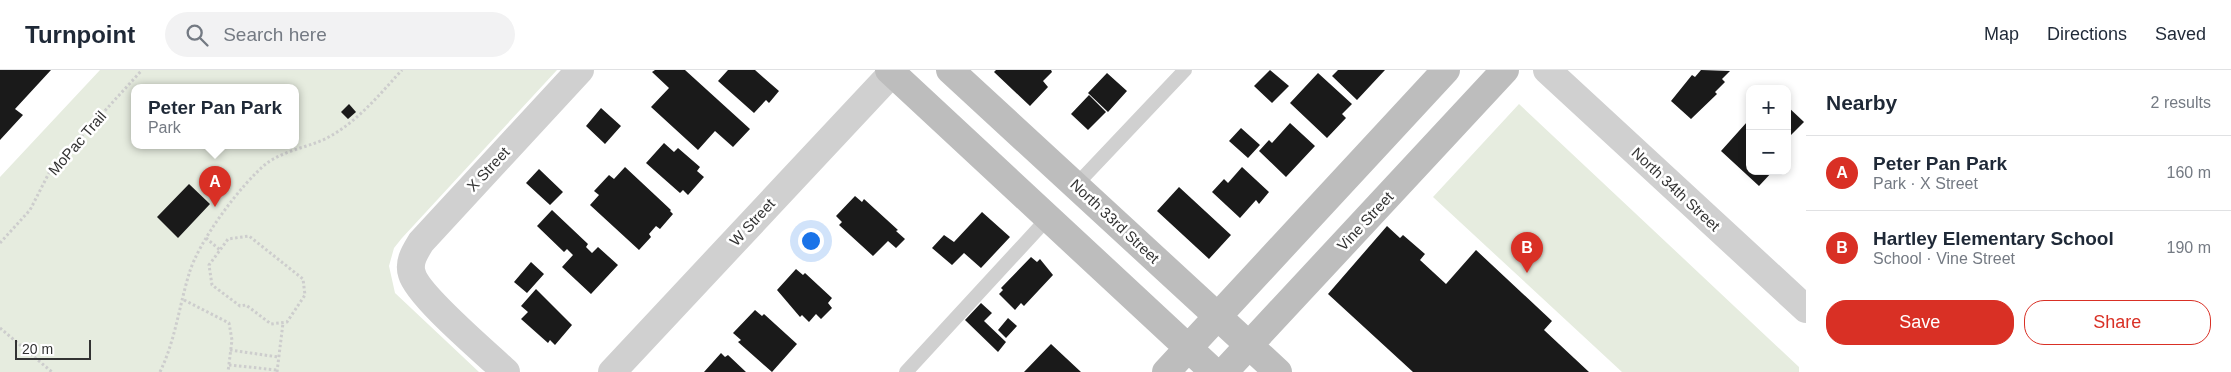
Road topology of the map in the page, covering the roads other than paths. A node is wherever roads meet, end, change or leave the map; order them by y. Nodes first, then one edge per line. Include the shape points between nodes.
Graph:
1 (580, 70) edge
2 (950, 70) edge
3 (1185, 70) edge
4 (1446, 70) edge
5 (1505, 70) edge
6 (1547, 70) edge
7 (890, 71) edge
8 (1076, 185) junction
9 (1048, 218) junction
10 (1806, 309) edge
11 (1218, 316) junction
12 (1249, 345) junction
13 (1188, 347) junction
14 (506, 372) edge
15 (612, 372) edge
16 (906, 372) edge
17 (1166, 372) edge
18 (1214, 372) edge
19 (1224, 372) edge
20 (1278, 372) edge

1 - 14 street, X Street via 421,242 411,259 412,274 422,293
2 - 8 main road, North 33rd Street
3 - 8 lane
4 - 11 main road
5 - 12 main road, Vine Street
6 - 10 street, North 34th Street
7 - 9 main road
7 - 15 street, W Street
8 - 11 main road, North 33rd Street
9 - 13 main road
9 - 16 lane
11 - 12 main road, North 33rd Street
11 - 13 main road
12 - 19 main road, Vine Street
12 - 20 main road, North 33rd Street
13 - 17 main road
13 - 18 main road

